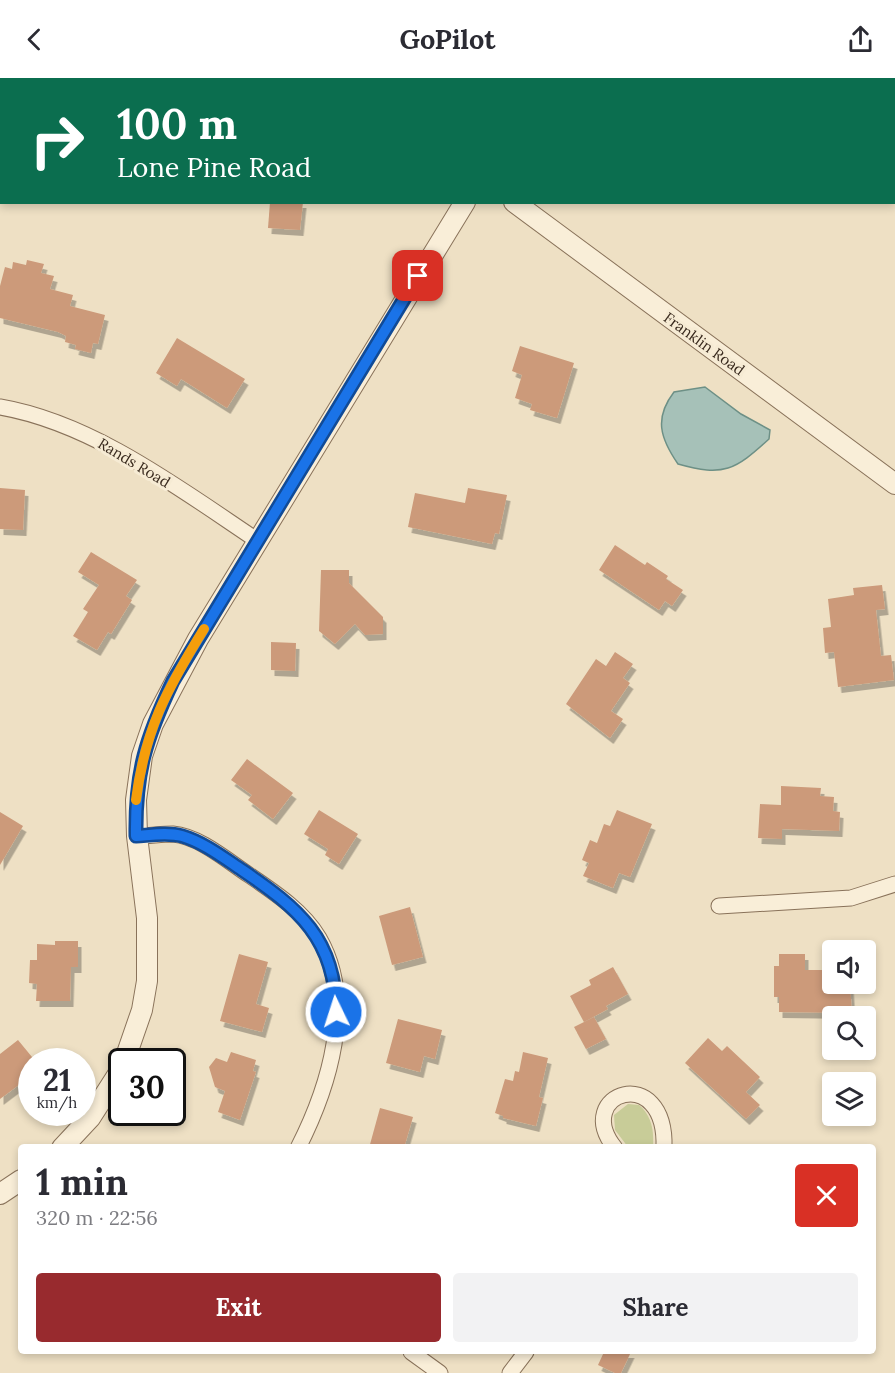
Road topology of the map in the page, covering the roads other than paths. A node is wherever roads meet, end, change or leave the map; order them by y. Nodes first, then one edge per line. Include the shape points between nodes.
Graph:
1 (464, 204) edge
2 (517, 204) edge
3 (0, 407) edge
4 (895, 484) edge
5 (258, 541) junction
6 (136, 836) junction
7 (895, 884) edge
8 (719, 906) dead end
9 (129, 1048) edge
10 (108, 1090) edge
11 (66, 1144) edge
12 (300, 1144) edge
13 (612, 1144) edge
14 (664, 1144) edge
15 (18, 1182) edge
16 (0, 1194) edge
17 (414, 1354) edge
18 (524, 1354) edge
19 (440, 1373) edge
20 (510, 1373) edge

1 - 5 street
2 - 4 street, Franklin Road
3 - 5 street, Rands Road via 46,418 88,435
5 - 6 street via 178,673 153,724 142,756
6 - 9 street via 149,951 142,1010
6 - 12 street via 174,834 197,842 283,899 318,937 333,975 336,1029 322,1092
7 - 8 street via 851,898
10 - 11 street
13 - 14 street via 603,1129 605,1110 620,1096 633,1094 643,1096 657,1109
15 - 16 street
17 - 19 street
18 - 20 street

